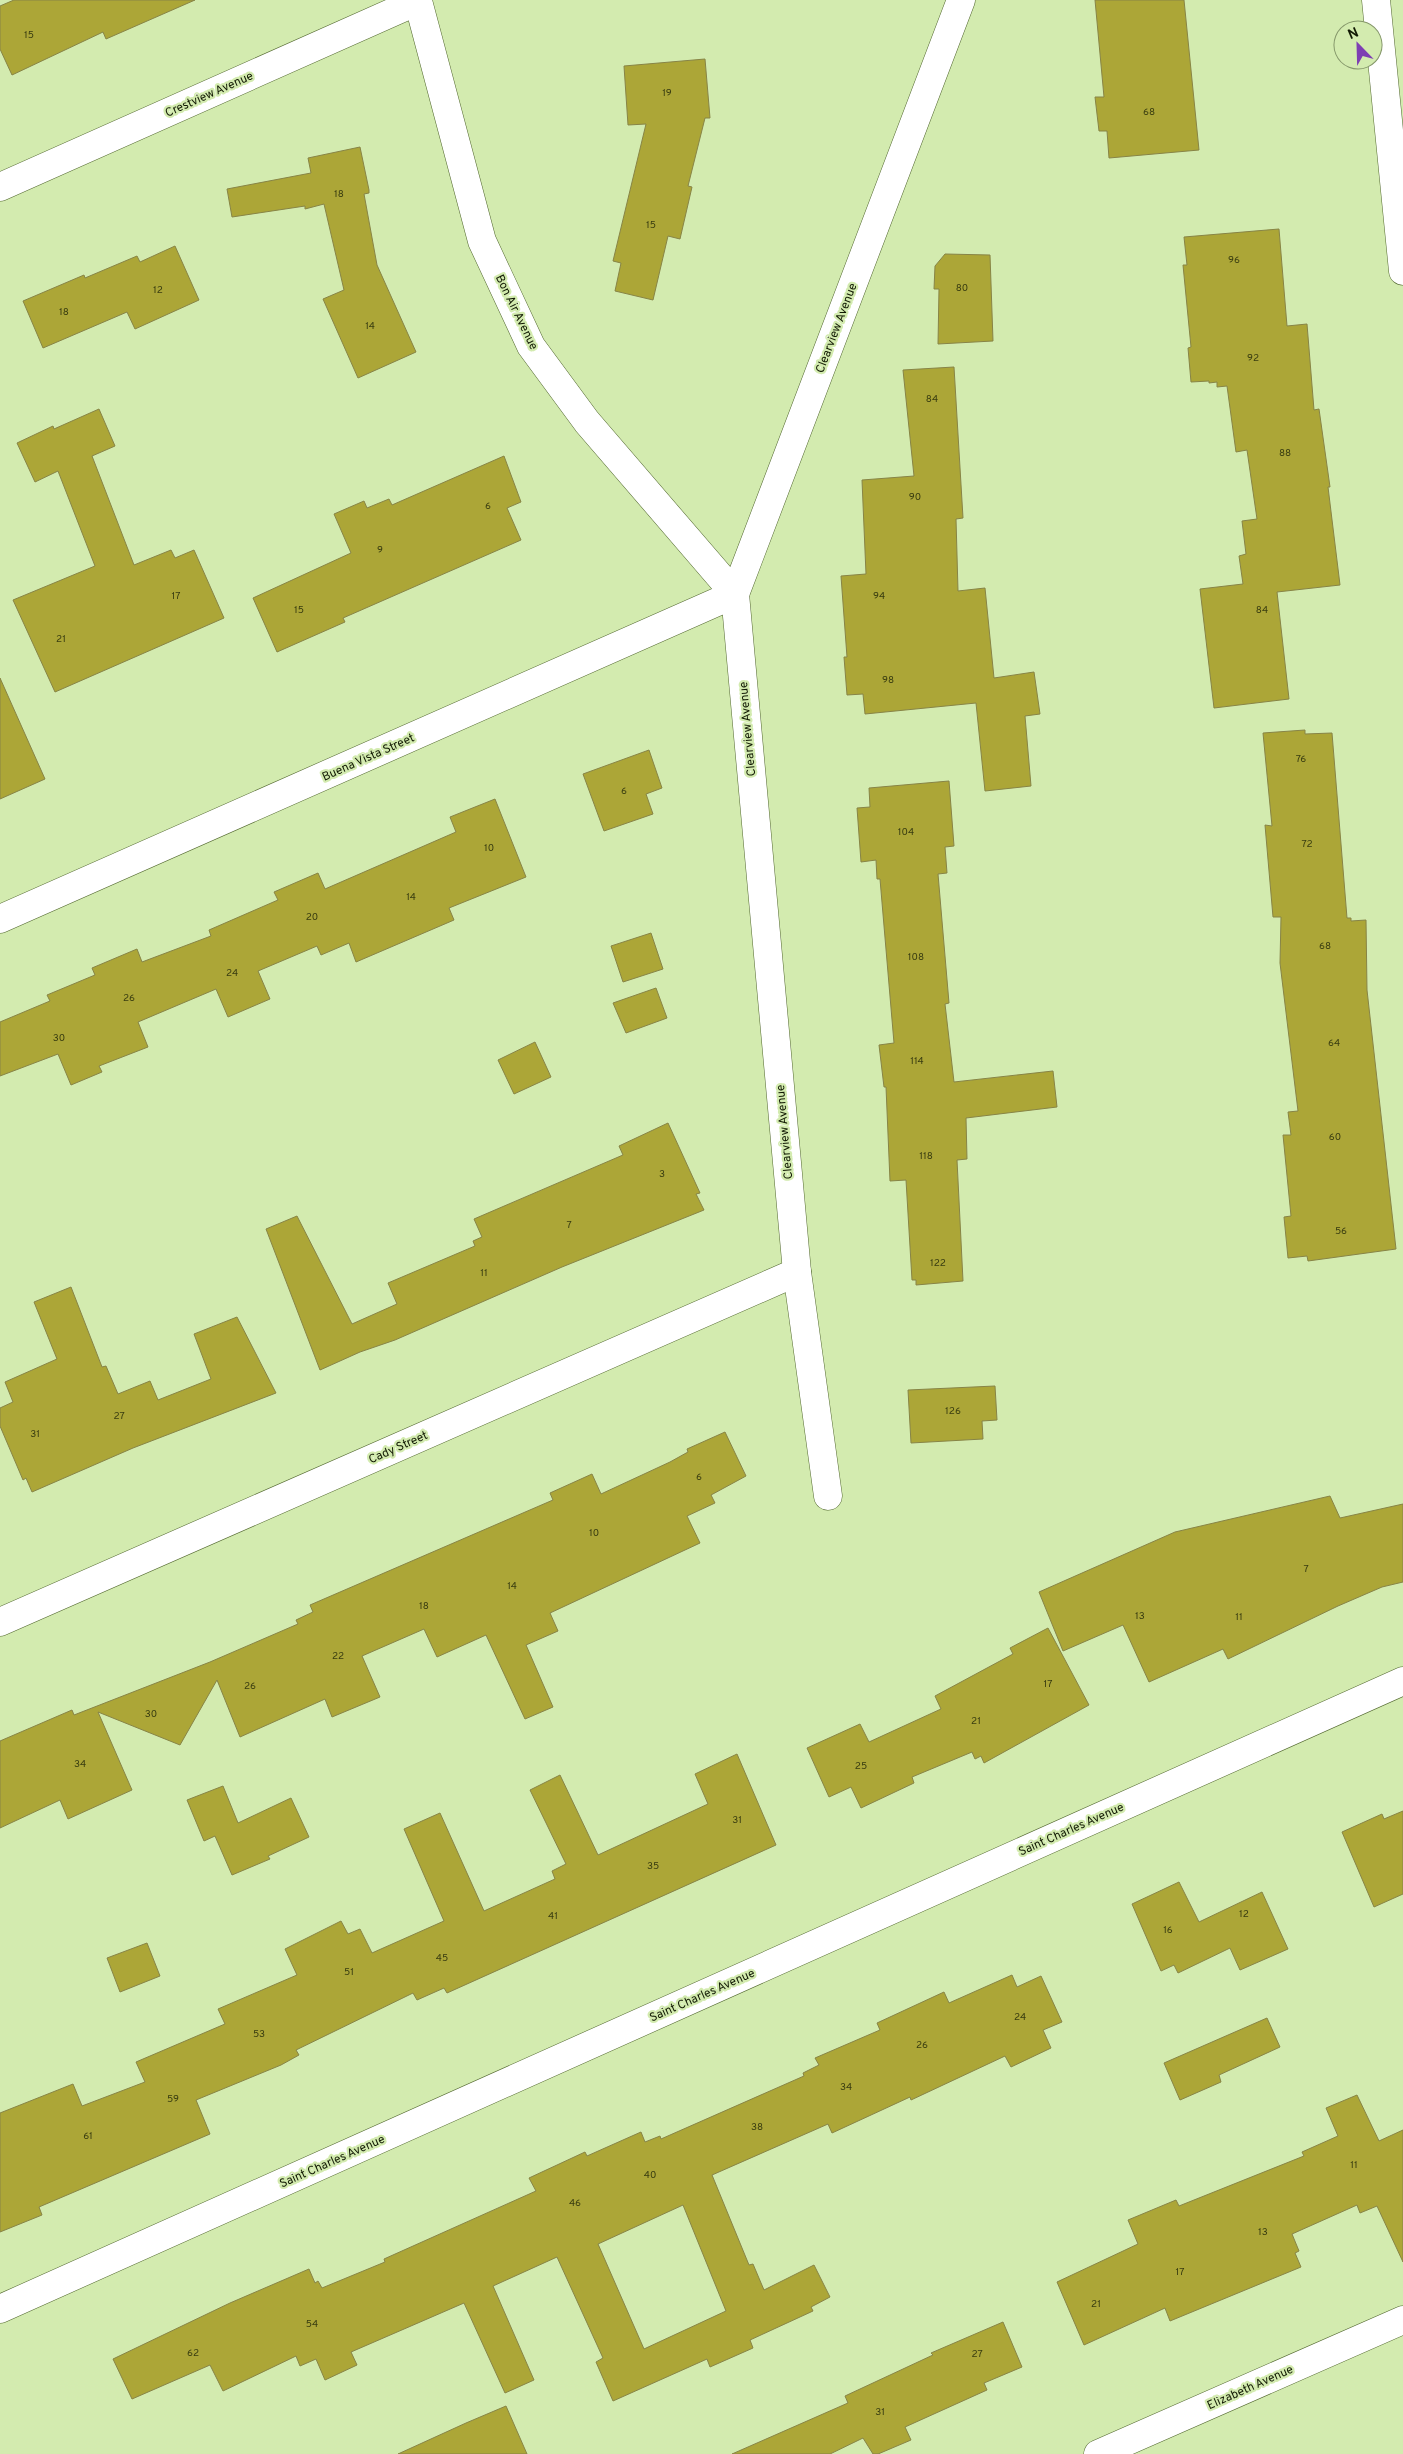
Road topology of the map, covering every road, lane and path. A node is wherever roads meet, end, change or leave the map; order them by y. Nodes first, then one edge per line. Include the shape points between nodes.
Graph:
1 (418, 0) edge
2 (961, 0) edge
3 (1376, 0) edge
4 (0, 187) edge
5 (1403, 271) edge
6 (735, 594) junction
7 (0, 919) edge
8 (797, 1272) junction
9 (828, 1496) dead end
10 (0, 1622) edge
11 (1403, 1681) edge
12 (0, 2310) edge
13 (1403, 2320) edge
14 (1098, 2454) edge

1 - 4 street, Crestview Avenue
1 - 6 street, Bon Air Avenue via 482,241 532,346 587,422
2 - 6 street, Clearview Avenue
3 - 5 street
6 - 7 street, Buena Vista Street
6 - 8 street, Clearview Avenue
8 - 9 street, Clearview Avenue
8 - 10 street, Cady Street
11 - 12 street, Saint Charles Avenue
13 - 14 street, Elizabeth Avenue

